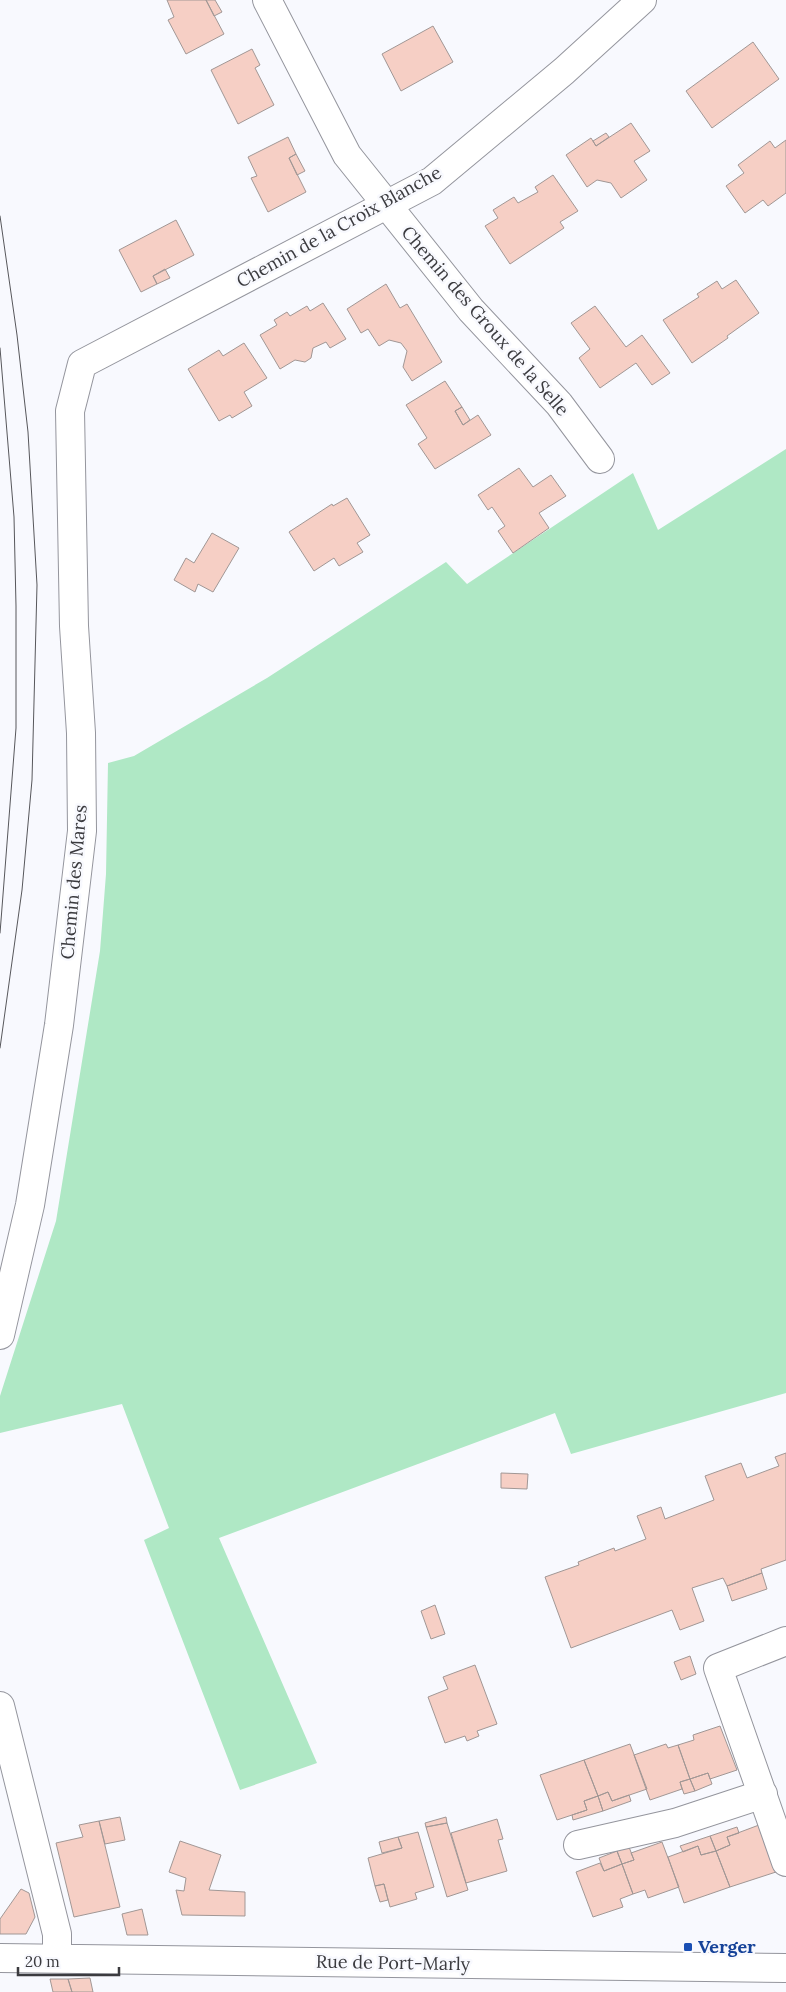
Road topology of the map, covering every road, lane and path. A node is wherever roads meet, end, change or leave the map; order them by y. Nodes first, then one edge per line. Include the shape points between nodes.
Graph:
1 (267, 0) edge
2 (642, 0) edge
3 (387, 204) junction
4 (82, 364) joint
5 (600, 460) dead end
6 (0, 1335) edge
7 (786, 1641) edge
8 (0, 1706) edge
9 (763, 1794) junction
10 (578, 1845) dead end
11 (786, 1862) edge
12 (0, 1958) edge
13 (57, 1958) junction
14 (786, 1968) edge

1 - 3 street, Chemin des Groux de la Selle via 347,155
2 - 3 street, Chemin de la Croix Blanche via 564,71 432,181
3 - 4 street, Chemin de la Croix Blanche
3 - 5 street, Chemin des Groux de la Selle via 471,310 559,404
4 - 6 street, Chemin des Mares via 70,411 82,831 59,1025 30,1205
7 - 9 street via 718,1668
8 - 13 street via 58,1934
9 - 10 street via 675,1823
9 - 11 street
12 - 13 street, Rue de Port-Marly
13 - 14 street, Rue de Port-Marly

